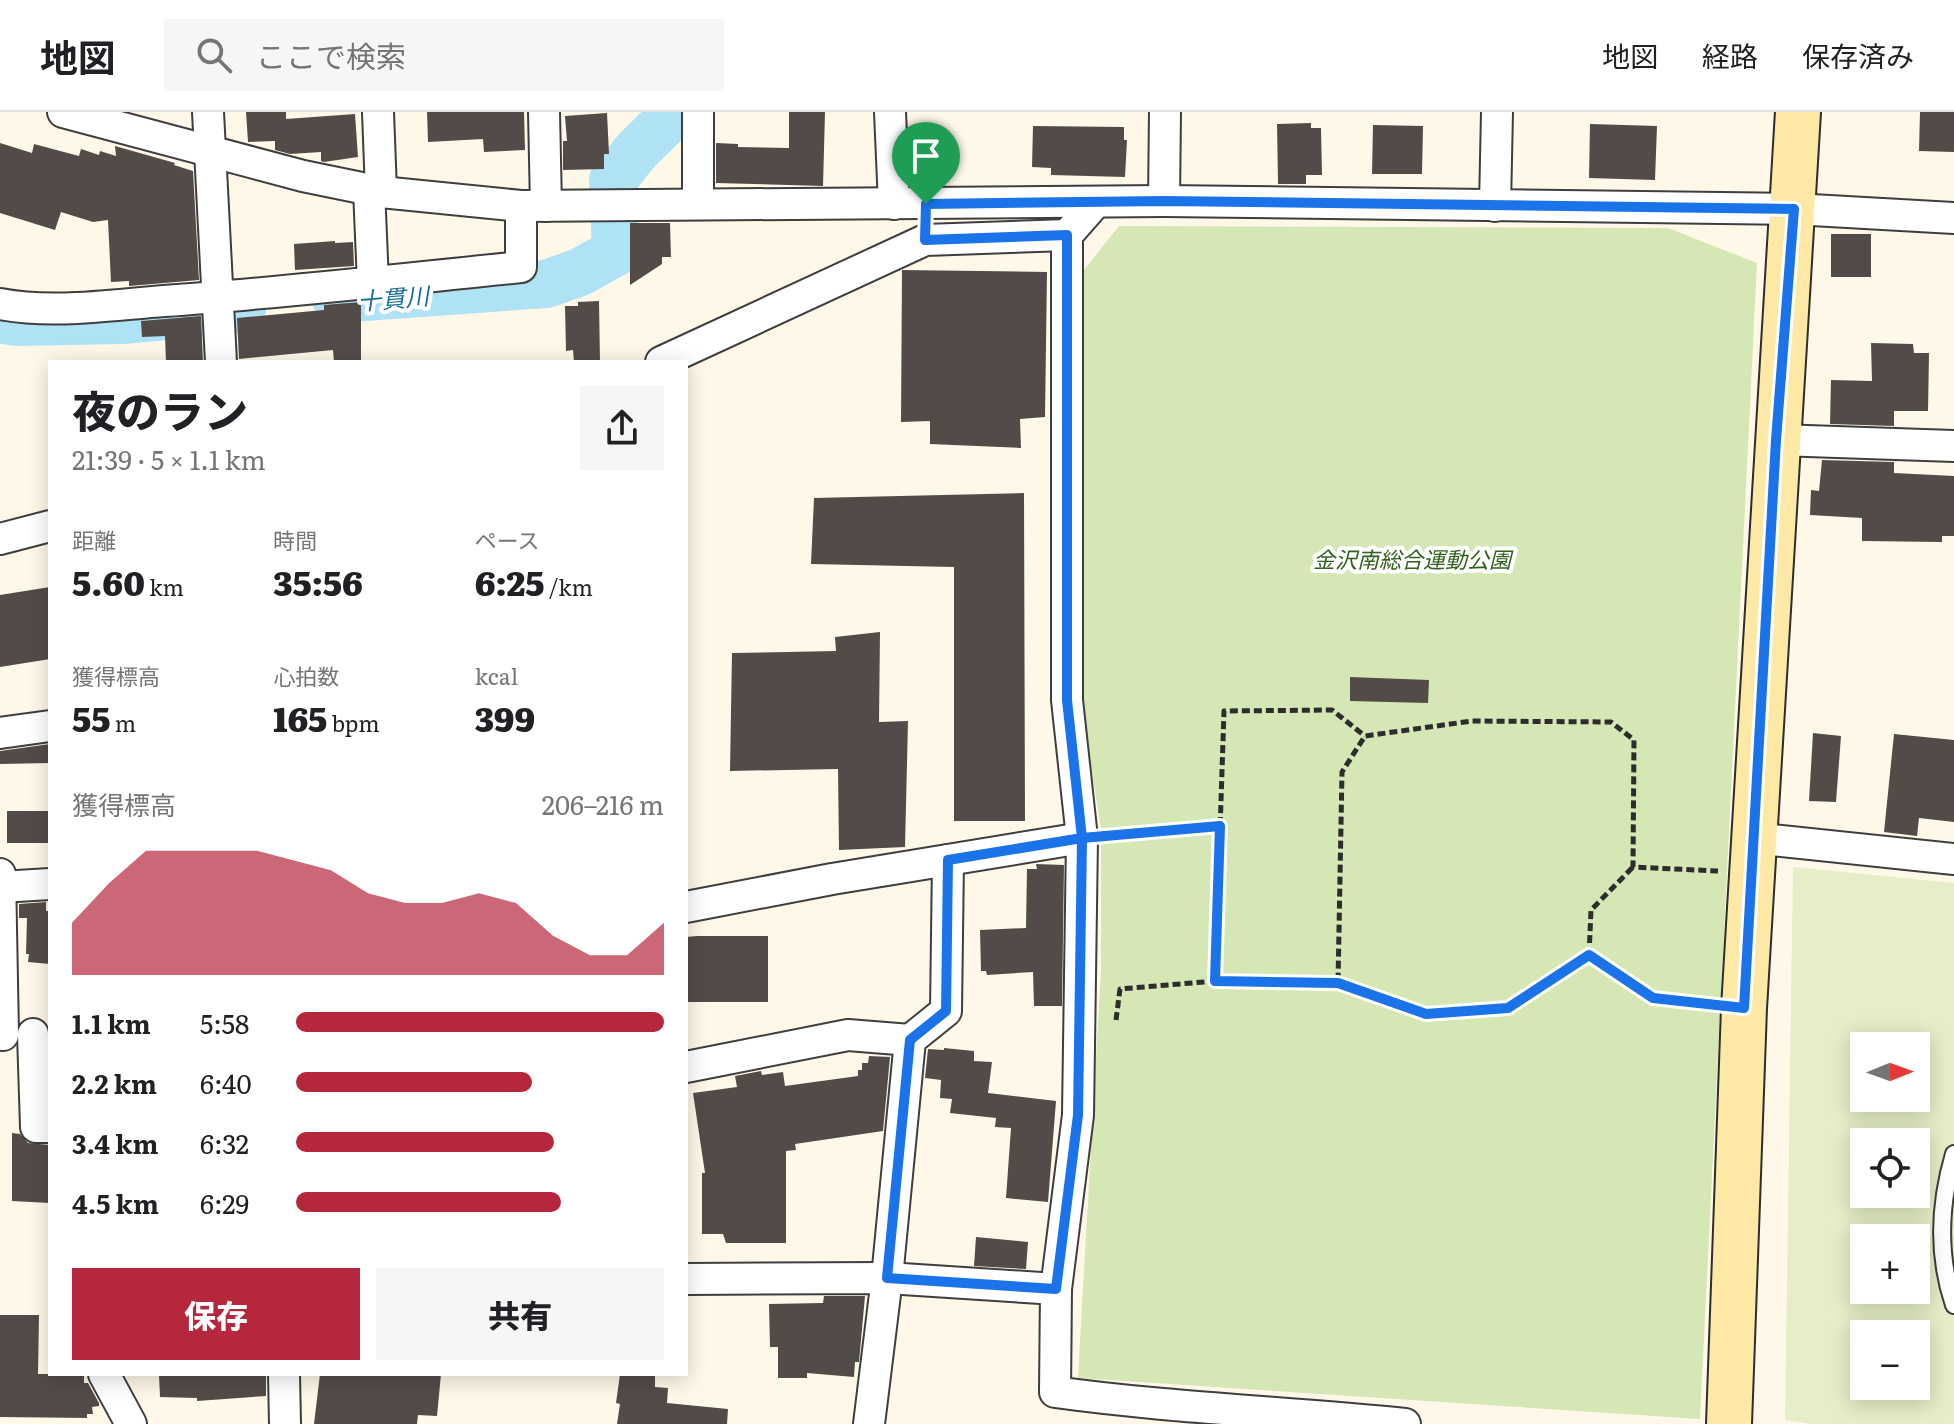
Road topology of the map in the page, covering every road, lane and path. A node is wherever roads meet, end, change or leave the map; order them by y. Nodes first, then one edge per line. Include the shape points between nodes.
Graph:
1 (63, 112) edge
2 (208, 112) edge
3 (378, 112) edge
4 (544, 112) edge
5 (698, 112) edge
6 (890, 112) edge
7 (1165, 112) edge
8 (1497, 112) edge
9 (1798, 112) edge
10 (210, 151) junction
11 (375, 191) junction
12 (1164, 201) junction
13 (1096, 202) junction
14 (698, 204) junction
15 (894, 204) junction
16 (926, 204) junction
17 (534, 206) junction
18 (1495, 206) junction
19 (1794, 209) junction
20 (1954, 218) edge
21 (1067, 235) junction
22 (925, 240) junction
23 (373, 283) junction
24 (0, 304) edge
25 (219, 307) junction
26 (221, 360) edge
27 (665, 360) edge
28 (1776, 440) junction
29 (1954, 446) edge
30 (48, 527) edge
31 (0, 539) edge
32 (48, 726) edge
33 (0, 733) edge
34 (1365, 736) junction
35 (1220, 826) junction
36 (1082, 838) junction
37 (1752, 855) junction
38 (1954, 859) edge
39 (948, 860) junction
40 (1633, 867) junction
41 (0, 882) edge
42 (48, 884) edge
43 (688, 907) edge
44 (1589, 955) junction
45 (1215, 981) junction
46 (1338, 983) junction
47 (1744, 1008) junction
48 (1116, 1020) dead end
49 (42, 1032) edge
50 (1, 1036) edge
51 (910, 1040) junction
52 (688, 1067) edge
53 (48, 1127) edge
54 (1954, 1154) edge
55 (887, 1278) junction
56 (688, 1279) edge
57 (1056, 1289) junction
58 (1954, 1305) edge
59 (105, 1376) edge
60 (284, 1376) edge
61 (1170, 1414) edge
62 (131, 1424) edge
63 (285, 1424) edge
64 (869, 1424) edge
65 (1405, 1424) edge
66 (1729, 1424) edge

1 - 10 street
2 - 10 street
3 - 11 street
4 - 17 street
5 - 14 street
6 - 15 street
7 - 12 street
8 - 18 street
9 - 19 street
10 - 11 street
10 - 25 street
11 - 17 street
11 - 23 street
12 - 13 street
12 - 18 street
13 - 16 street
13 - 21 street
14 - 15 street
14 - 17 street
15 - 16 street
16 - 22 street
17 - 23 street via 521,267
18 - 19 street
19 - 20 street
19 - 28 street
21 - 22 street
21 - 36 street via 1067,700
22 - 27 street
23 - 25 street
24 - 25 street
25 - 26 street
28 - 29 street
28 - 37 street
30 - 31 street
32 - 33 street
34 - 35 path via 1332,710 1224,711
34 - 40 path via 1472,721 1611,722 1634,740
34 - 46 path via 1342,772
35 - 36 path
35 - 45 path
36 - 39 street
36 - 57 street via 1078,1115
37 - 38 street
37 - 40 path
37 - 47 street
39 - 43 street
39 - 51 street via 946,1011
40 - 44 path via 1591,910
41 - 42 street
41 - 50 street
44 - 46 path via 1508,1008 1426,1014
44 - 47 path via 1653,998
45 - 46 path
45 - 48 path via 1120,989
47 - 66 street
49 - 50 street
49 - 53 street via 36,1127
51 - 52 street via 848,1035
51 - 55 street
54 - 58 lane via 1942,1215 1942,1261
55 - 56 street
55 - 57 street
55 - 64 street
57 - 61 street via 1055,1392
59 - 62 street
60 - 63 street
61 - 65 street via 1296,1413

